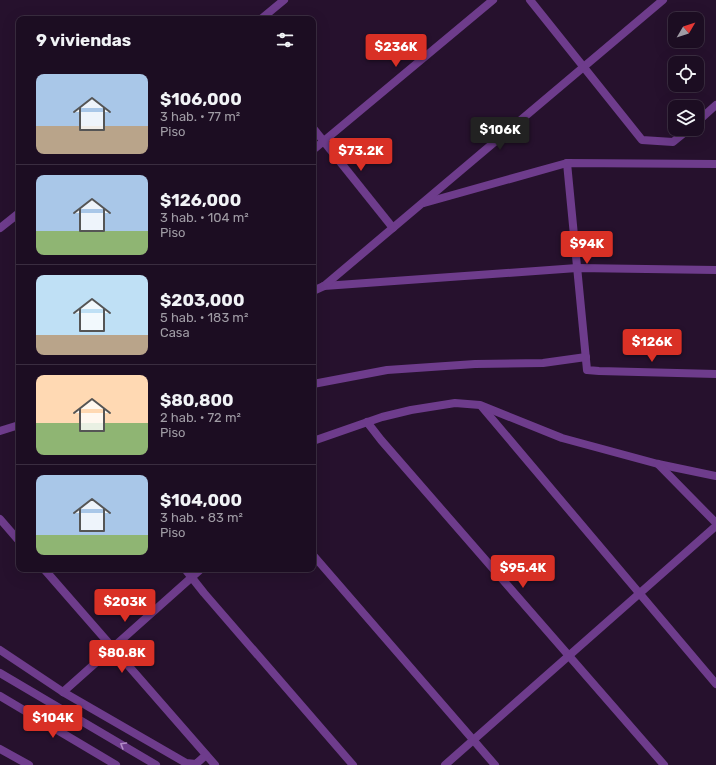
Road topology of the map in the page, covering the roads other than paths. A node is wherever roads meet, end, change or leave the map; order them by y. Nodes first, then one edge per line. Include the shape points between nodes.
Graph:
1 (284, 0) edge
2 (492, 0) edge
3 (530, 0) edge
4 (663, 0) edge
5 (265, 16) edge
6 (584, 67) junction
7 (716, 106) edge
8 (704, 116) edge
9 (316, 132) edge
10 (680, 136) edge
11 (324, 142) junction
12 (316, 148) edge
13 (567, 163) junction
14 (716, 164) edge
15 (422, 204) junction
16 (16, 215) edge
17 (0, 228) edge
18 (393, 228) junction
19 (577, 268) junction
20 (716, 270) edge
21 (324, 286) junction
22 (316, 290) edge
23 (586, 357) junction
24 (716, 374) edge
25 (316, 383) edge
26 (480, 405) junction
27 (367, 422) junction
28 (16, 426) edge
29 (0, 431) edge
30 (316, 440) edge
31 (658, 464) junction
32 (716, 476) edge
33 (0, 519) edge
34 (716, 525) edge
35 (16, 538) edge
36 (316, 558) edge
37 (47, 572) edge
38 (188, 572) edge
39 (197, 572) edge
40 (192, 577) junction
41 (639, 594) junction
42 (112, 647) junction
43 (0, 650) edge
44 (569, 656) junction
45 (0, 673) edge
46 (716, 684) edge
47 (63, 692) junction
48 (0, 696) edge
49 (473, 740) junction
50 (0, 748) edge
51 (206, 756) junction
52 (30, 765) edge
53 (116, 765) edge
54 (156, 765) edge
55 (214, 765) edge
56 (353, 765) edge
57 (445, 765) edge
58 (495, 765) edge
59 (664, 765) edge

1 - 5 street
2 - 11 street
3 - 6 street
4 - 6 street
6 - 10 street via 642,140 673,142
6 - 15 street
7 - 8 street
9 - 11 street
11 - 12 street
11 - 18 street
13 - 14 street
13 - 15 street
13 - 19 street
15 - 18 street
16 - 17 street
18 - 21 street
19 - 20 street
19 - 21 street
19 - 23 street
21 - 22 street
23 - 24 street via 587,370
23 - 25 street via 544,363 475,364 387,370
26 - 27 street via 438,405
26 - 31 street via 562,438
26 - 41 street
27 - 30 street
27 - 44 street
28 - 29 street
31 - 32 street
31 - 34 street
33 - 35 street
34 - 41 street
36 - 49 street
37 - 42 street
38 - 40 street
39 - 40 street
40 - 42 street
40 - 56 street
41 - 44 street
41 - 46 street
42 - 47 street
42 - 51 street
43 - 47 street
44 - 49 street
44 - 59 street
54 -> 45 street
47 - 51 street via 186,763 196,764
48 - 53 street
49 - 57 street
49 - 58 street
50 - 52 street
51 - 55 street

